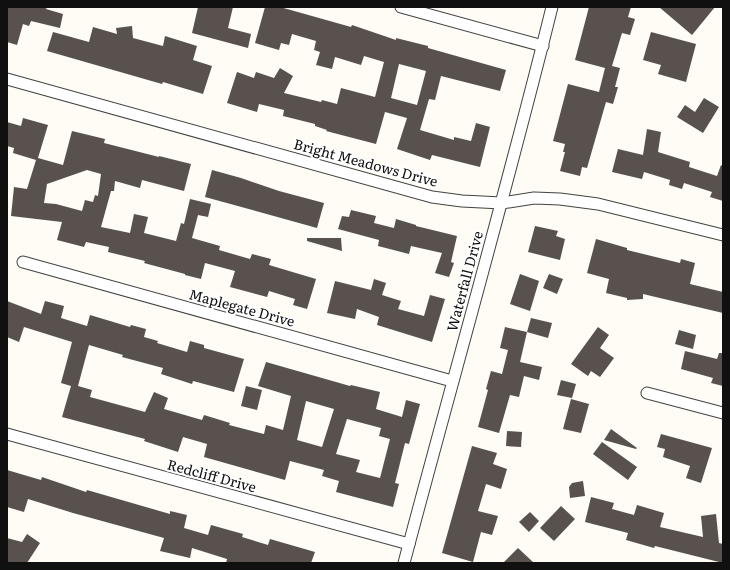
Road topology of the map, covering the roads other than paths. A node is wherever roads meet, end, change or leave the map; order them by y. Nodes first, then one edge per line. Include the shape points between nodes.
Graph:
1 (401, 7) edge
2 (552, 7) edge
3 (543, 46) junction
4 (7, 79) edge
5 (502, 203) junction
6 (723, 235) edge
7 (23, 262) dead end
8 (452, 381) junction
9 (647, 393) dead end
10 (723, 413) edge
11 (7, 434) edge
12 (409, 544) junction
13 (404, 563) edge

1 - 3 street
2 - 3 street, Waterfall Drive
3 - 5 street, Waterfall Drive
4 - 5 street, Bright Meadows Drive via 432,197
5 - 6 street, Bright Meadows Drive via 534,198 598,204
5 - 8 street, Waterfall Drive
7 - 8 street, Maplegate Drive
8 - 12 street, Waterfall Drive
9 - 10 street
11 - 12 street, Redcliff Drive
12 - 13 street, Waterfall Drive

